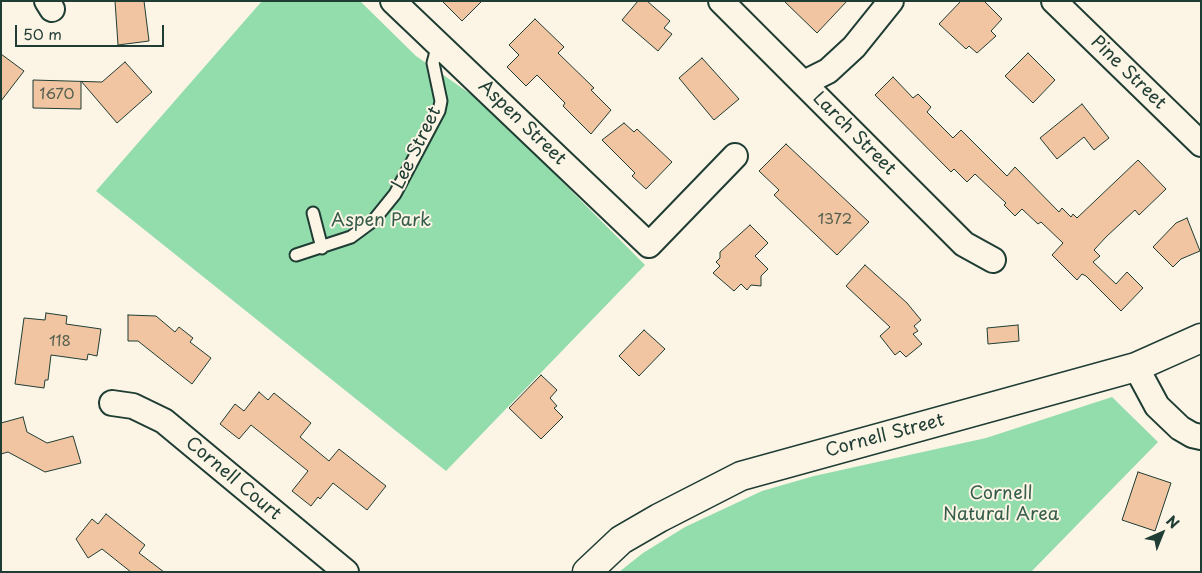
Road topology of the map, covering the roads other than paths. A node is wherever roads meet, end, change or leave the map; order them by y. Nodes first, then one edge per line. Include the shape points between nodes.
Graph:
1 (393, 1) edge
2 (721, 1) edge
3 (891, 1) edge
4 (1054, 1) edge
5 (438, 44) junction
6 (804, 83) junction
7 (1201, 144) edge
8 (735, 156) dead end
9 (313, 213) dead end
10 (322, 248) junction
11 (296, 255) dead end
12 (993, 260) dead end
13 (1201, 338) edge
14 (1136, 367) junction
15 (112, 403) dead end
16 (1201, 437) edge
17 (346, 572) edge
18 (587, 572) edge

1 - 5 street, Aspen Street
2 - 6 street, Larch Street
3 - 6 street via 854,47 828,71
4 - 7 street, Pine Street
5 - 8 street, Aspen Street via 649,245
5 - 10 lane, Lee Street via 433,63 441,101 439,112 407,174 395,194 363,230
6 - 12 street, Larch Street via 964,244
9 - 10 lane
10 - 11 lane, Lee Street
13 - 14 street, Cornell Street
14 - 16 street via 1157,406 1180,428
14 - 18 street, Cornell Street via 741,476 621,540
15 - 17 street, Cornell Court via 133,406 164,422

